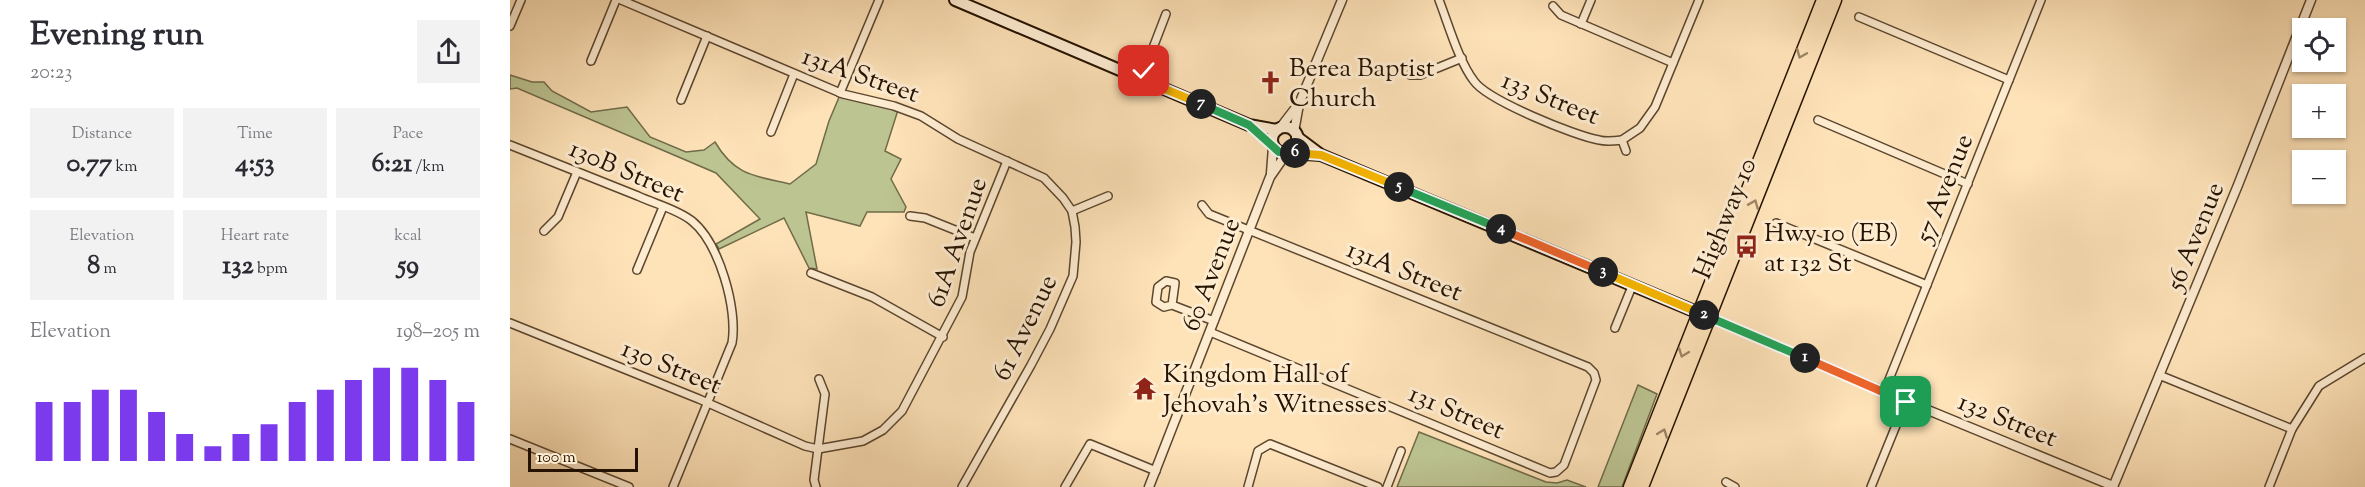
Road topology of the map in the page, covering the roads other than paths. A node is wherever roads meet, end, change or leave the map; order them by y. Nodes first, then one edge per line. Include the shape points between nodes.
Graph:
1 (521, 0) edge
2 (616, 0) edge
3 (621, 0) edge
4 (879, 0) edge
5 (955, 0) edge
6 (1342, 0) edge
7 (1439, 0) edge
8 (1591, 0) edge
9 (1699, 0) edge
10 (1823, 0) edge
11 (1835, 0) edge
12 (2041, 0) edge
13 (2311, 0) edge
14 (1553, 6) dead end
15 (1166, 14) dead end
16 (1859, 17) dead end
17 (1581, 24) junction
18 (510, 26) edge
19 (707, 36) junction
20 (1462, 58) junction
21 (591, 61) dead end
22 (1673, 63) junction
23 (794, 74) junction
24 (1410, 75) dead end
25 (1141, 79) junction
26 (2008, 80) junction
27 (840, 93) junction
28 (681, 100) dead end
29 (1299, 104) junction
30 (1818, 120) dead end
31 (1249, 125) junction
32 (1279, 129) junction
33 (771, 132) dead end
34 (1296, 135) junction
35 (1622, 140) junction
36 (510, 145) edge
37 (1273, 146) junction
38 (1626, 151) dead end
39 (1287, 153) junction
40 (1321, 155) junction
41 (1007, 161) junction
42 (578, 172) junction
43 (1270, 177) junction
44 (1968, 184) junction
45 (1107, 196) dead end
46 (1202, 205) dead end
47 (663, 207) junction
48 (1072, 211) junction
49 (910, 216) dead end
50 (1776, 223) dead end
51 (1250, 230) junction
52 (544, 231) dead end
53 (975, 238) junction
54 (637, 270) dead end
55 (811, 273) dead end
56 (1633, 284) junction
57 (1927, 285) junction
58 (1172, 305) dead end
59 (1703, 315) junction
60 (1214, 321) junction
61 (510, 322) edge
62 (1615, 328) dead end
63 (1210, 332) junction
64 (942, 337) junction
65 (2365, 358) edge
66 (2159, 375) junction
67 (819, 378) dead end
68 (1884, 393) junction
69 (1906, 402) junction
70 (708, 403) junction
71 (2292, 429) junction
72 (510, 439) edge
73 (818, 449) junction
74 (1401, 451) dead end
75 (1156, 471) junction
76 (1556, 472) joint
77 (1726, 482) dead end
78 (2113, 486) edge
79 (629, 487) edge
80 (673, 487) edge
81 (816, 487) edge
82 (962, 487) edge
83 (1065, 487) edge
84 (1149, 487) edge
85 (1248, 487) edge
86 (1378, 487) edge
87 (1387, 487) edge
88 (1630, 487) edge
89 (1642, 487) edge
90 (1735, 487) edge
91 (1871, 487) edge
92 (2269, 487) edge

1 - 18 street
2 - 21 street
3 - 19 street, 131A Street
4 - 27 street
5 - 25 main road
6 - 29 street
7 - 20 street, 133 Street
8 - 17 street
9 - 22 street
10 -> 59 highway, Highway 10
59 -> 11 highway, Highway 10
12 - 26 street, 57 Avenue
13 - 66 street, 56 Avenue
14 - 17 street via 1561,15
15 - 25 street
16 - 26 street
17 - 22 street
19 - 23 street, 131A Street
19 - 28 street
20 - 24 street via 1420,75
20 - 35 street, 133 Street via 1475,83 1492,97 1577,134
22 - 35 street via 1652,113 1640,128
23 - 27 street, 131A Street
23 - 33 street
25 - 31 main road
26 - 44 street, 57 Avenue
27 - 41 street, 131A Street via 904,109
29 - 32 street
29 - 34 street
30 - 44 street
31 - 32 main road
31 - 37 main road
32 - 34 main road via 1288,128
32 - 37 main road via 1272,137
34 - 39 main road via 1297,145
34 - 40 main road, 132 Street
35 - 38 street, 133 Street
36 - 42 street, 130B Street
37 - 39 main road
37 - 43 street, 60 Avenue
39 - 40 main road, 132 Street
39 - 43 street, 60 Avenue
40 - 56 main road, 132 Street
41 - 48 street, 131A Street via 1044,178
41 - 53 street, 61A Avenue
42 - 47 street, 130B Street
42 - 52 street via 558,217
43 - 51 street, 60 Avenue
44 - 57 street, 57 Avenue
45 - 48 street
46 - 51 street, 131A Street via 1209,214
47 - 54 street
47 - 70 street, 130B Street via 683,214 708,237 732,307 732,343
48 - 82 street, 61 Avenue via 1076,242 1073,276 1050,329
49 - 53 street
50 - 57 street
51 - 60 street, 60 Avenue
51 - 76 street, 131A Street via 1588,367 1594,373 1595,386 1564,465
53 - 64 street, 61A Avenue via 963,297
55 - 64 street via 872,297
56 - 59 main road, 132 Street
56 - 62 street
57 - 68 street, 57 Avenue
58 - 60 street
59 - 68 street, 132 Street
59 -> 88 highway, Highway 10
89 -> 59 highway, Highway 10
60 - 63 street, 60 Avenue
61 - 70 street, 130 Street
63 - 75 street, 60 Avenue
63 - 76 street, 131 Street
64 - 73 street, 61A Avenue via 902,411 883,430 863,441
65 - 71 street via 2319,386
66 - 71 street
66 - 78 street, 56 Avenue
67 - 73 street via 825,394
68 - 69 street, 132 Street
69 - 78 street, 132 Street
69 - 91 street
70 - 73 street, 130 Street via 805,447
70 - 80 street
71 - 92 street
72 - 79 street
73 - 81 street
74 - 87 street
75 - 83 street via 1090,444
75 - 84 street, 60 Avenue
77 - 90 street
85 - 86 street via 1258,451 1270,444

